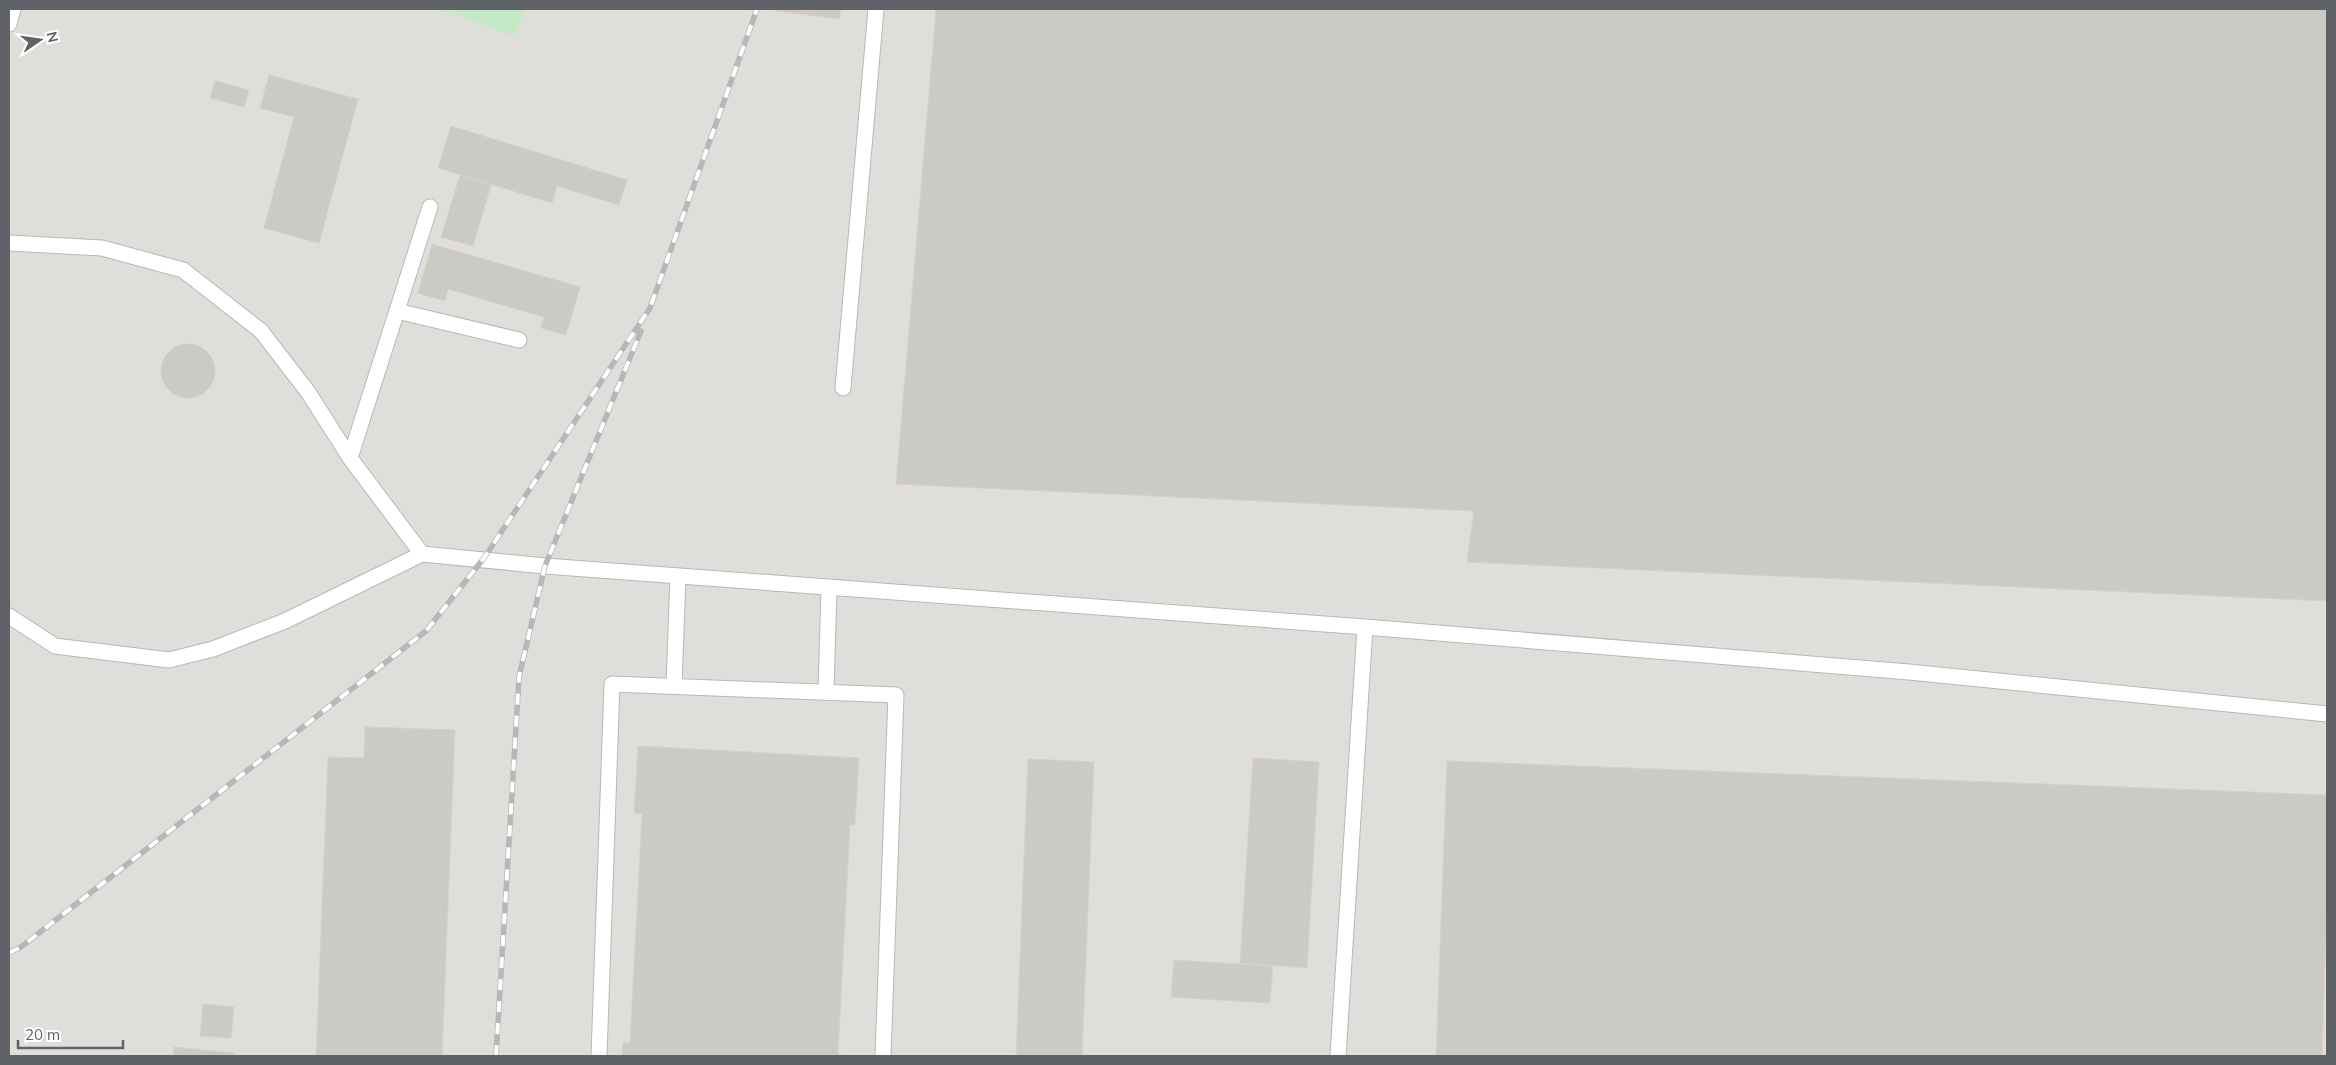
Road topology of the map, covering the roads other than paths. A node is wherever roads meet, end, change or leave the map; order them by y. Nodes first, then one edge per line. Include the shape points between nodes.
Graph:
1 (13, 9) edge
2 (876, 9) edge
3 (9, 24) edge
4 (430, 207) dead end
5 (9, 243) edge
6 (397, 311) junction
7 (519, 340) dead end
8 (843, 388) dead end
9 (350, 458) junction
10 (422, 554) junction
11 (678, 576) junction
12 (829, 587) junction
13 (9, 616) edge
14 (1365, 627) junction
15 (674, 686) junction
16 (826, 692) junction
17 (2327, 714) edge
18 (599, 1056) edge
19 (883, 1056) edge
20 (1338, 1056) edge

1 - 3 lane
2 - 8 lane
4 - 6 lane
5 - 9 lane via 102,248 183,270 261,332 308,392
6 - 7 lane
6 - 9 lane
9 - 10 lane
10 - 11 lane
10 - 13 lane via 285,621 213,649 169,660 54,646
11 - 12 lane
11 - 15 lane
12 - 14 lane
12 - 16 lane
14 - 17 lane via 1909,672
14 - 20 lane
15 - 16 lane
15 - 18 lane via 612,684
16 - 19 lane via 896,695

